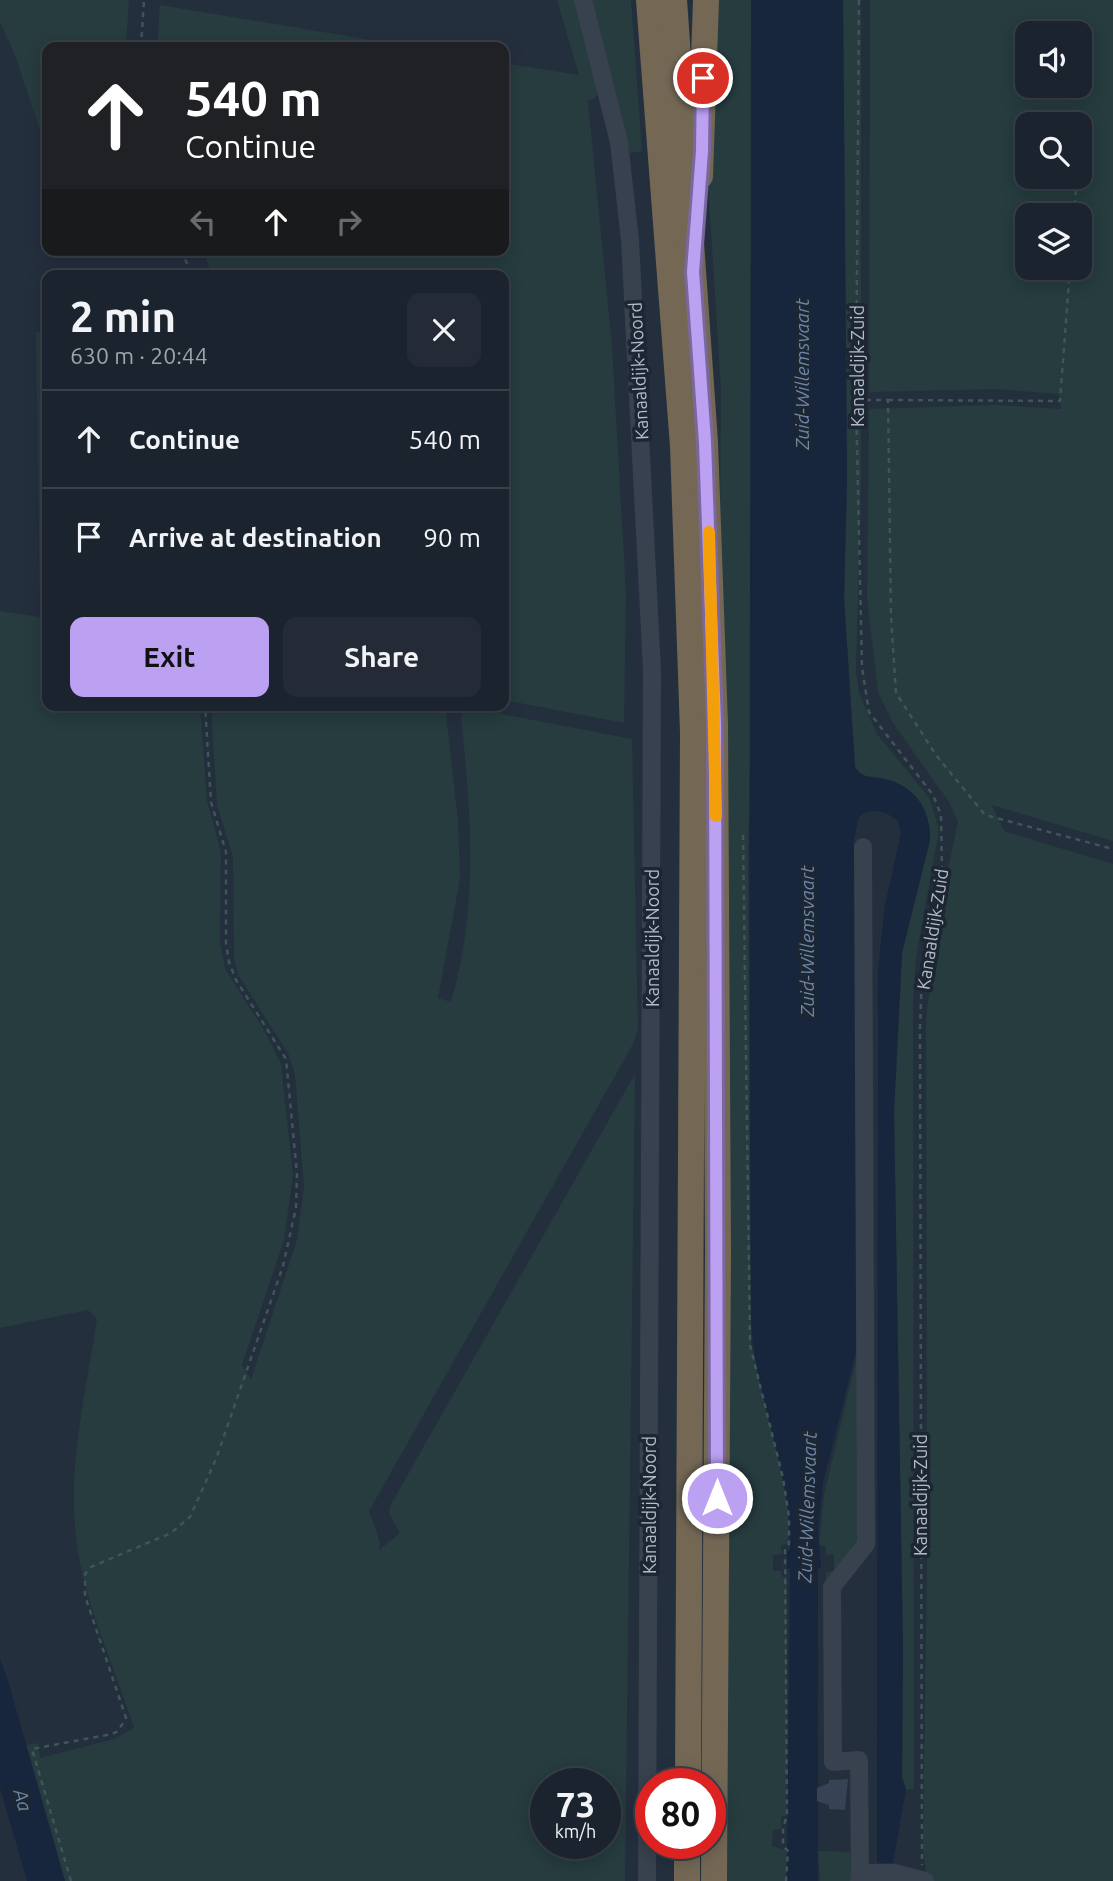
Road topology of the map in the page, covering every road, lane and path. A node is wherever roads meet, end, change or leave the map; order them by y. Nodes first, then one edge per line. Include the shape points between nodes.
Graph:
1 (144, 0) edge
2 (583, 0) edge
3 (649, 0) edge
4 (674, 0) edge
5 (706, 0) edge
6 (859, 0) edge
7 (141, 42) edge
8 (693, 272) junction
9 (1069, 280) edge
10 (856, 400) junction
11 (888, 400) junction
12 (205, 711) edge
13 (743, 835) dead end
14 (863, 847) dead end
15 (1113, 849) edge
16 (688, 1768) edge
17 (687, 1859) edge
18 (860, 1877) edge
19 (925, 1880) edge
20 (71, 1881) edge
21 (648, 1881) edge
22 (687, 1881) edge
23 (714, 1881) edge
24 (786, 1881) edge

1 - 7 path
2 - 21 street, Kanaaldijk-Noord via 619,142 630,240 652,670
3 - 16 highway, Kanaaldijk-Noord via 683,446 693,732
4 - 8 highway
5 - 8 highway
6 - 10 path, Kanaaldijk-Zuid
8 - 23 highway via 715,724
9 - 11 path via 1060,401
10 - 11 path
10 - 19 path, Kanaaldijk-Zuid via 864,693 869,712 933,795 944,844 922,973 920,1028 920,1851
11 - 15 path via 896,694 936,755 985,815
12 - 20 path via 211,802 226,852 229,962 286,1059 296,1208 283,1266 216,1459 190,1517 171,1533 91,1567 85,1574 85,1596 126,1718 112,1734 32,1749
13 - 24 path via 750,1345 789,1517 785,1550
14 - 18 street via 866,1544 832,1587 833,1762 859,1760
17 - 22 highway
18 - 19 street

